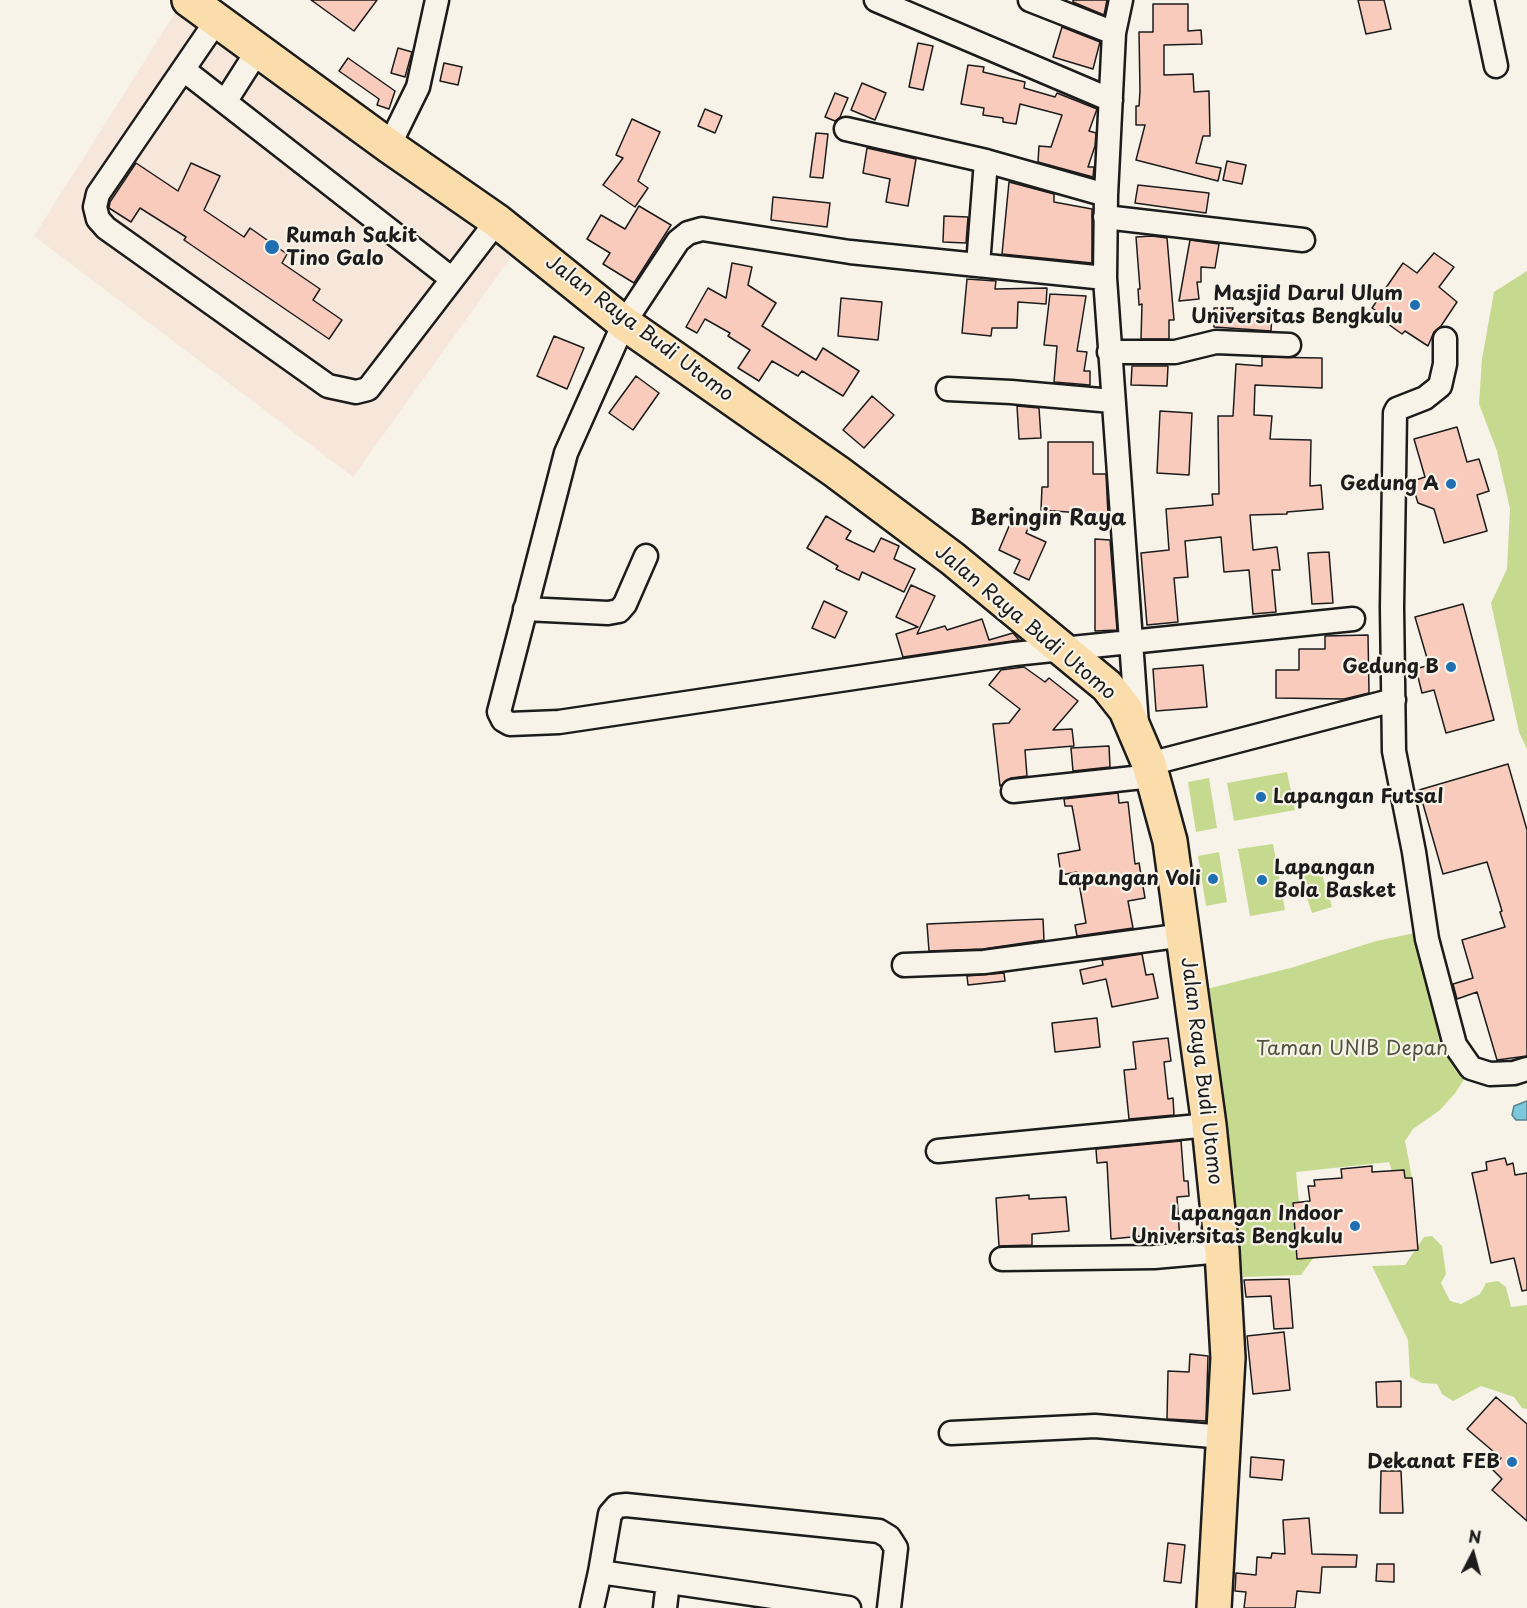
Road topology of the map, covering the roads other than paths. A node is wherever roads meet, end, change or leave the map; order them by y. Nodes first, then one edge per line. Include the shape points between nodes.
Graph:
1 (189, 0) edge
2 (437, 0) edge
3 (876, 0) edge
4 (1030, 0) edge
5 (1122, 0) edge
6 (1482, 0) edge
7 (217, 20) junction
8 (1114, 33) junction
9 (258, 50) junction
10 (1496, 66) dead end
11 (184, 69) junction
12 (1111, 100) junction
13 (225, 102) junction
14 (846, 129) dead end
15 (389, 146) junction
16 (986, 161) junction
17 (1105, 206) junction
18 (497, 221) junction
19 (1303, 240) dead end
20 (978, 265) junction
21 (1105, 278) junction
22 (452, 279) junction
23 (624, 323) junction
24 (1444, 339) dead end
25 (1289, 345) dead end
26 (1109, 352) junction
27 (948, 389) dead end
28 (1112, 402) junction
29 (646, 556) dead end
30 (525, 609) junction
31 (1353, 619) dead end
32 (1132, 642) junction
33 (1060, 650) junction
34 (1394, 700) junction
35 (1138, 733) junction
36 (1151, 770) junction
37 (1013, 791) dead end
38 (1184, 935) junction
39 (904, 965) dead end
40 (1527, 1069) edge
41 (1209, 1125) junction
42 (938, 1151) dead end
43 (1222, 1251) junction
44 (1002, 1259) dead end
45 (951, 1433) dead end
46 (1224, 1437) junction
47 (600, 1572) junction
48 (668, 1582) junction
49 (742, 1600) edge
50 (813, 1605) edge
51 (592, 1608) edge
52 (665, 1608) edge
53 (849, 1608) edge
54 (889, 1608) edge
55 (1214, 1608) edge

1 - 7 highway, Jalan Raya Budi Utomo
2 - 15 street via 418,87
3 - 12 street
4 - 8 street
5 - 8 street
6 - 10 street
7 - 9 highway, Jalan Raya Budi Utomo
7 - 11 street
8 - 12 street
9 - 13 street
9 - 15 highway, Jalan Raya Budi Utomo
11 - 13 street
11 - 22 street via 98,194 95,207 106,228 328,386 347,392 368,389
12 - 17 street
13 - 22 street
14 - 16 street
15 - 18 highway, Jalan Raya Budi Utomo
16 - 17 street
16 - 20 street
17 - 19 street
17 - 21 street
18 - 22 street
18 - 23 highway, Jalan Raya Budi Utomo
20 - 21 street
20 - 23 street via 850,252 702,229 678,241
21 - 26 street
23 - 30 street via 566,453
23 - 33 highway, Jalan Raya Budi Utomo via 953,559
24 - 34 street via 1445,364 1440,386 1395,413
25 - 26 street via 1216,342 1175,352
26 - 28 street
27 - 28 street
28 - 32 street
29 - 30 street via 626,604 619,611
30 - 33 street via 500,712 510,724 559,722 1002,655
31 - 32 street
32 - 33 street
32 - 35 street
33 - 35 highway, Jalan Raya Budi Utomo via 1107,686
34 - 36 street
34 - 40 street via 1394,751 1427,939 1455,1045 1471,1068 1490,1074
35 - 36 highway, Jalan Raya Budi Utomo
36 - 37 street
36 - 38 highway, Jalan Raya Budi Utomo via 1170,841
38 - 39 street via 984,962
38 - 41 highway, Jalan Raya Budi Utomo
41 - 42 street
41 - 43 highway, Jalan Raya Budi Utomo
43 - 44 street via 1154,1257
43 - 46 highway, Jalan Raya Budi Utomo via 1228,1358
45 - 46 street via 1095,1426
46 - 55 highway, Jalan Raya Budi Utomo
47 - 48 street
47 - 51 street
47 - 54 street via 610,1514 617,1506 879,1531 896,1548
48 - 49 street
48 - 52 street
49 - 50 street
50 - 53 street

